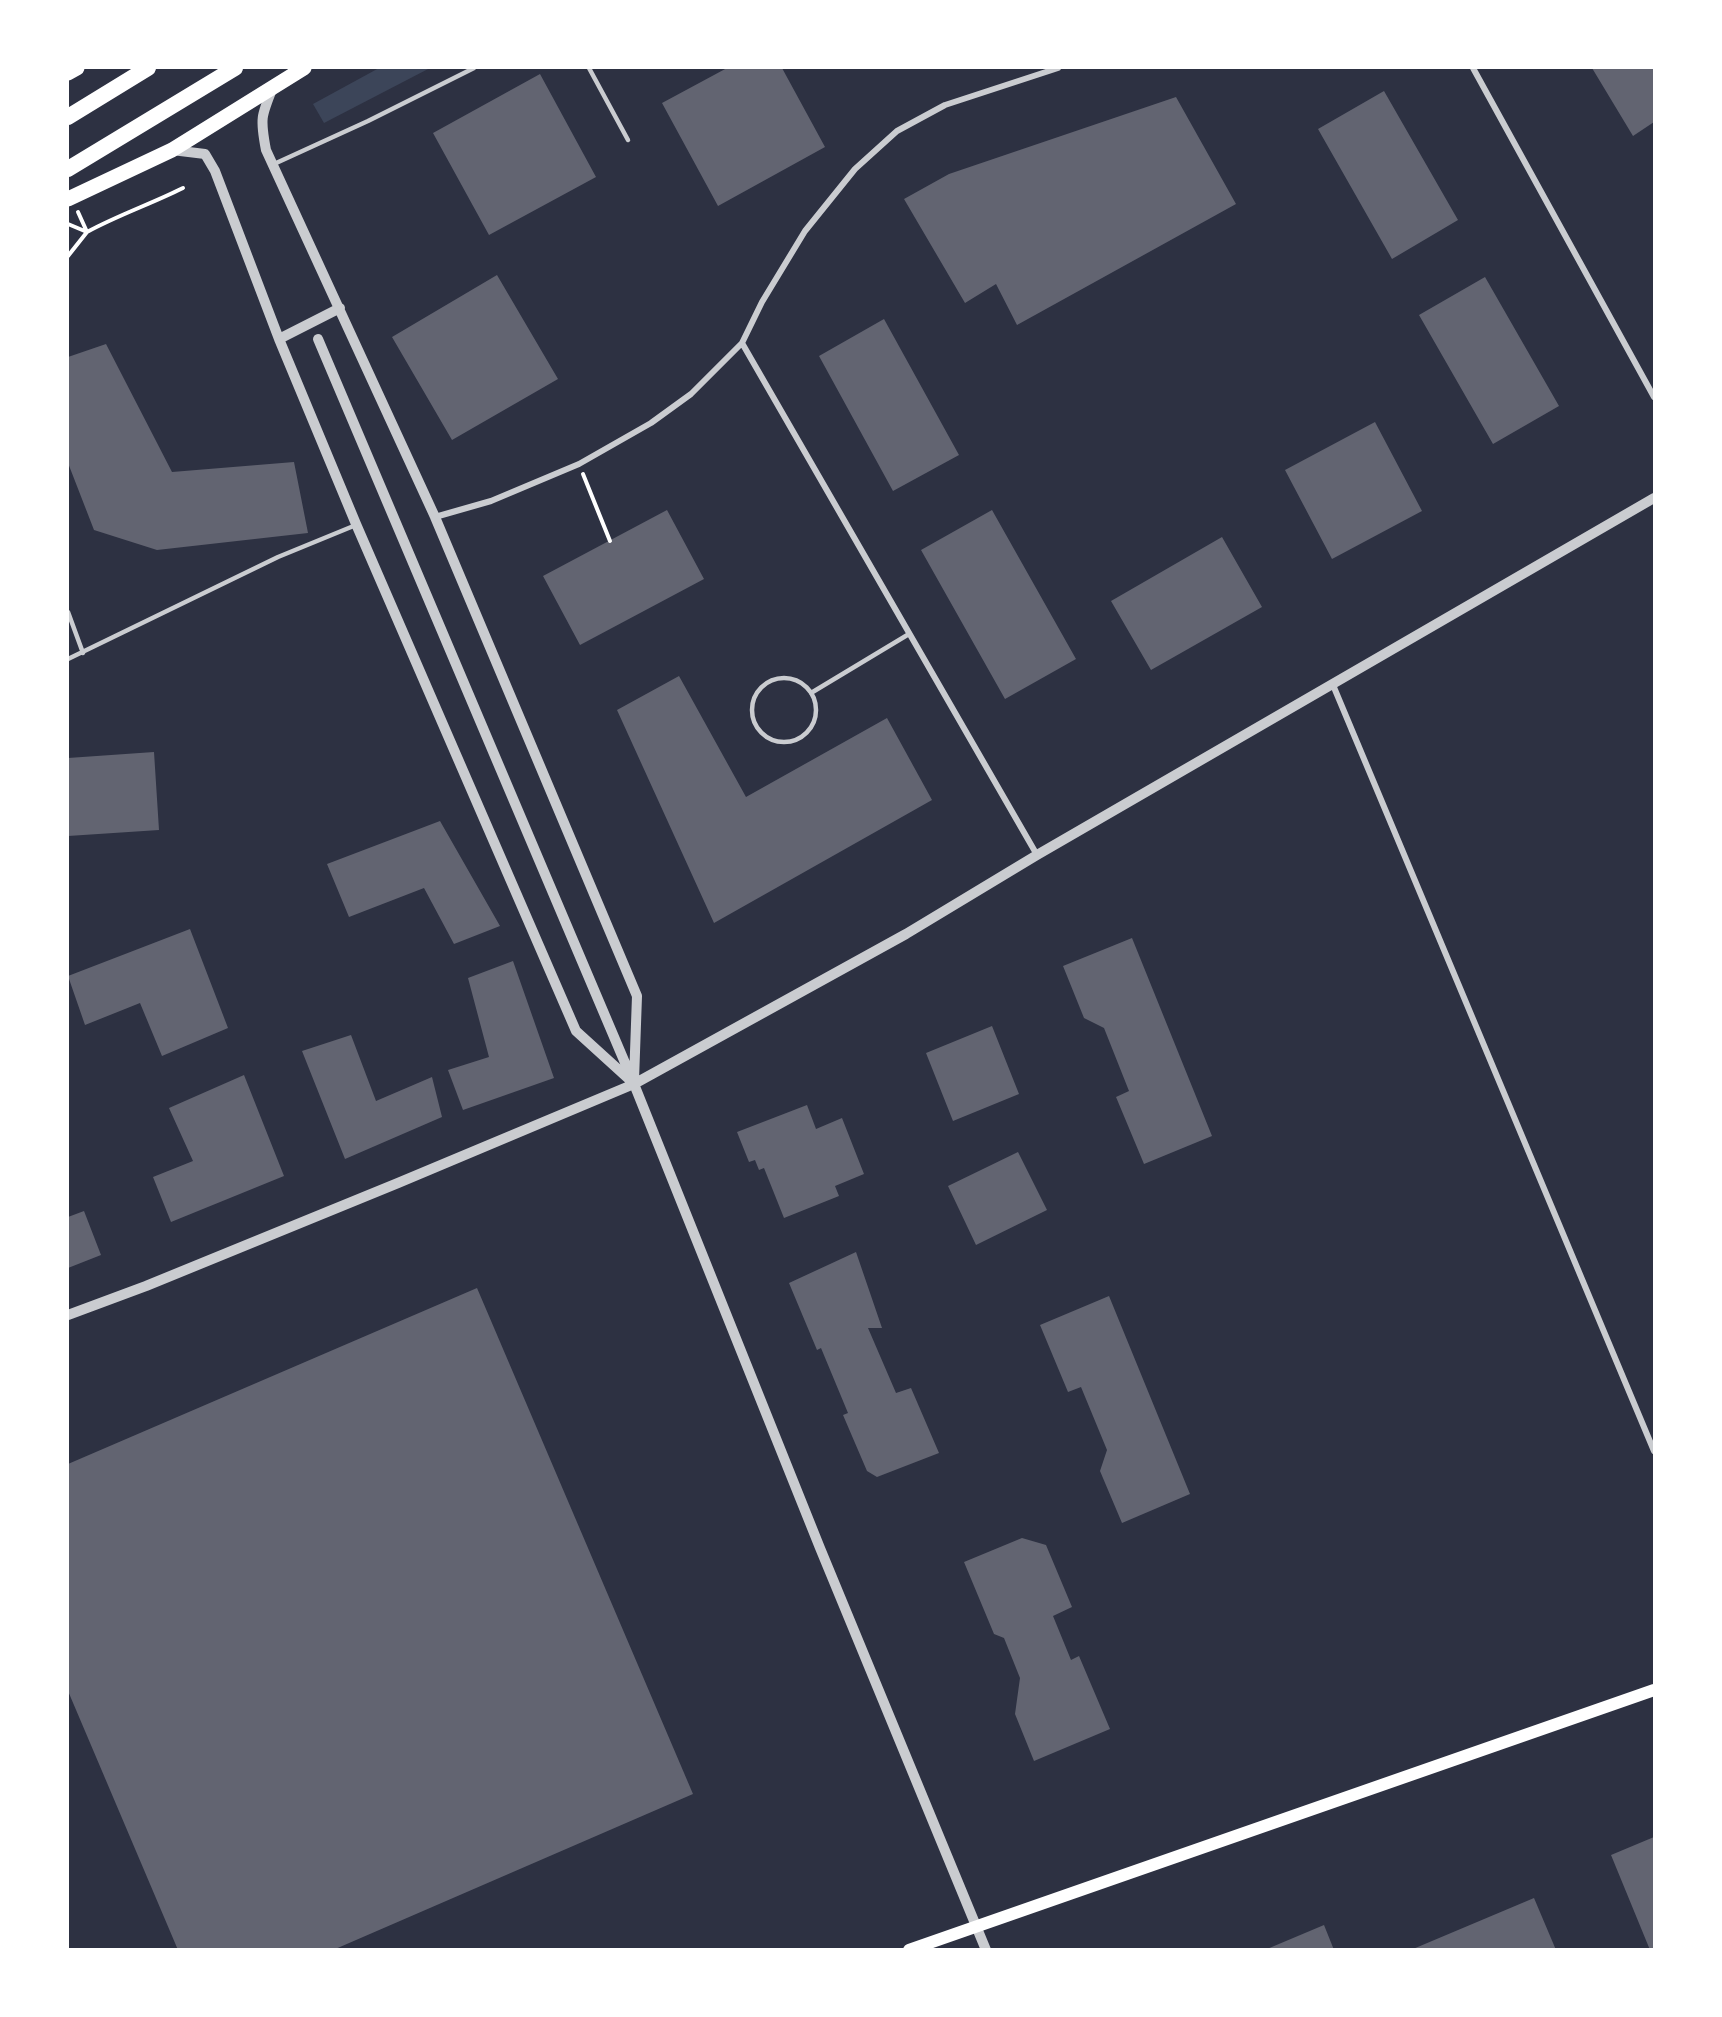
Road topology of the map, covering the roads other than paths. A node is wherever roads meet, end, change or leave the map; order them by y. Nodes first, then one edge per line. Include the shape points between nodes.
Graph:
1 (76, 68) edge
2 (148, 68) edge
3 (235, 68) edge
4 (304, 68) edge
5 (474, 68) edge
6 (589, 68) edge
7 (1059, 68) edge
8 (1473, 68) edge
9 (68, 73) edge
10 (273, 87) junction
11 (68, 117) edge
12 (628, 140) dead end
13 (172, 150) junction
14 (273, 165) junction
15 (68, 169) edge
16 (69, 198) edge
17 (340, 308) junction
18 (279, 339) junction
19 (318, 339) dead end
20 (742, 343) junction
21 (1654, 397) edge
22 (1654, 498) edge
23 (435, 516) junction
24 (356, 525) junction
25 (68, 612) edge
26 (909, 634) junction
27 (83, 653) junction
28 (68, 659) edge
29 (1333, 685) junction
30 (811, 693) junction
31 (1037, 855) junction
32 (634, 1084) junction
33 (68, 1315) edge
34 (1654, 1451) edge
35 (1654, 1690) edge
36 (975, 1926) junction
37 (909, 1950) edge
38 (986, 1950) edge

1 - 9 main road
2 - 11 highway
3 - 15 highway
4 - 10 main road
5 - 14 lane
6 - 12 lane
7 - 20 street via 945,105 897,132 855,169 805,231
8 - 21 street
10 - 13 main road
10 - 14 street via 261,124
13 - 16 main road
13 - 18 street via 205,154 210,162
14 - 17 street
17 - 18 street
17 - 23 street
18 - 24 street
19 - 32 street
20 - 23 street via 691,394 651,423 579,464 491,501
20 - 26 street
22 - 29 street
23 - 32 street via 637,996
24 - 27 lane via 278,557
24 - 32 street via 576,1030
25 - 27 lane
26 - 30 lane
26 - 31 street
27 - 28 lane
29 - 31 street
29 - 34 street
30 - 30 lane via 803,685 782,678 762,687 752,704 760,732 778,742 797,740 813,724 816,714
31 - 32 street via 906,934
32 - 33 street
32 - 36 street
35 - 36 main road
36 - 37 main road
36 - 38 street

